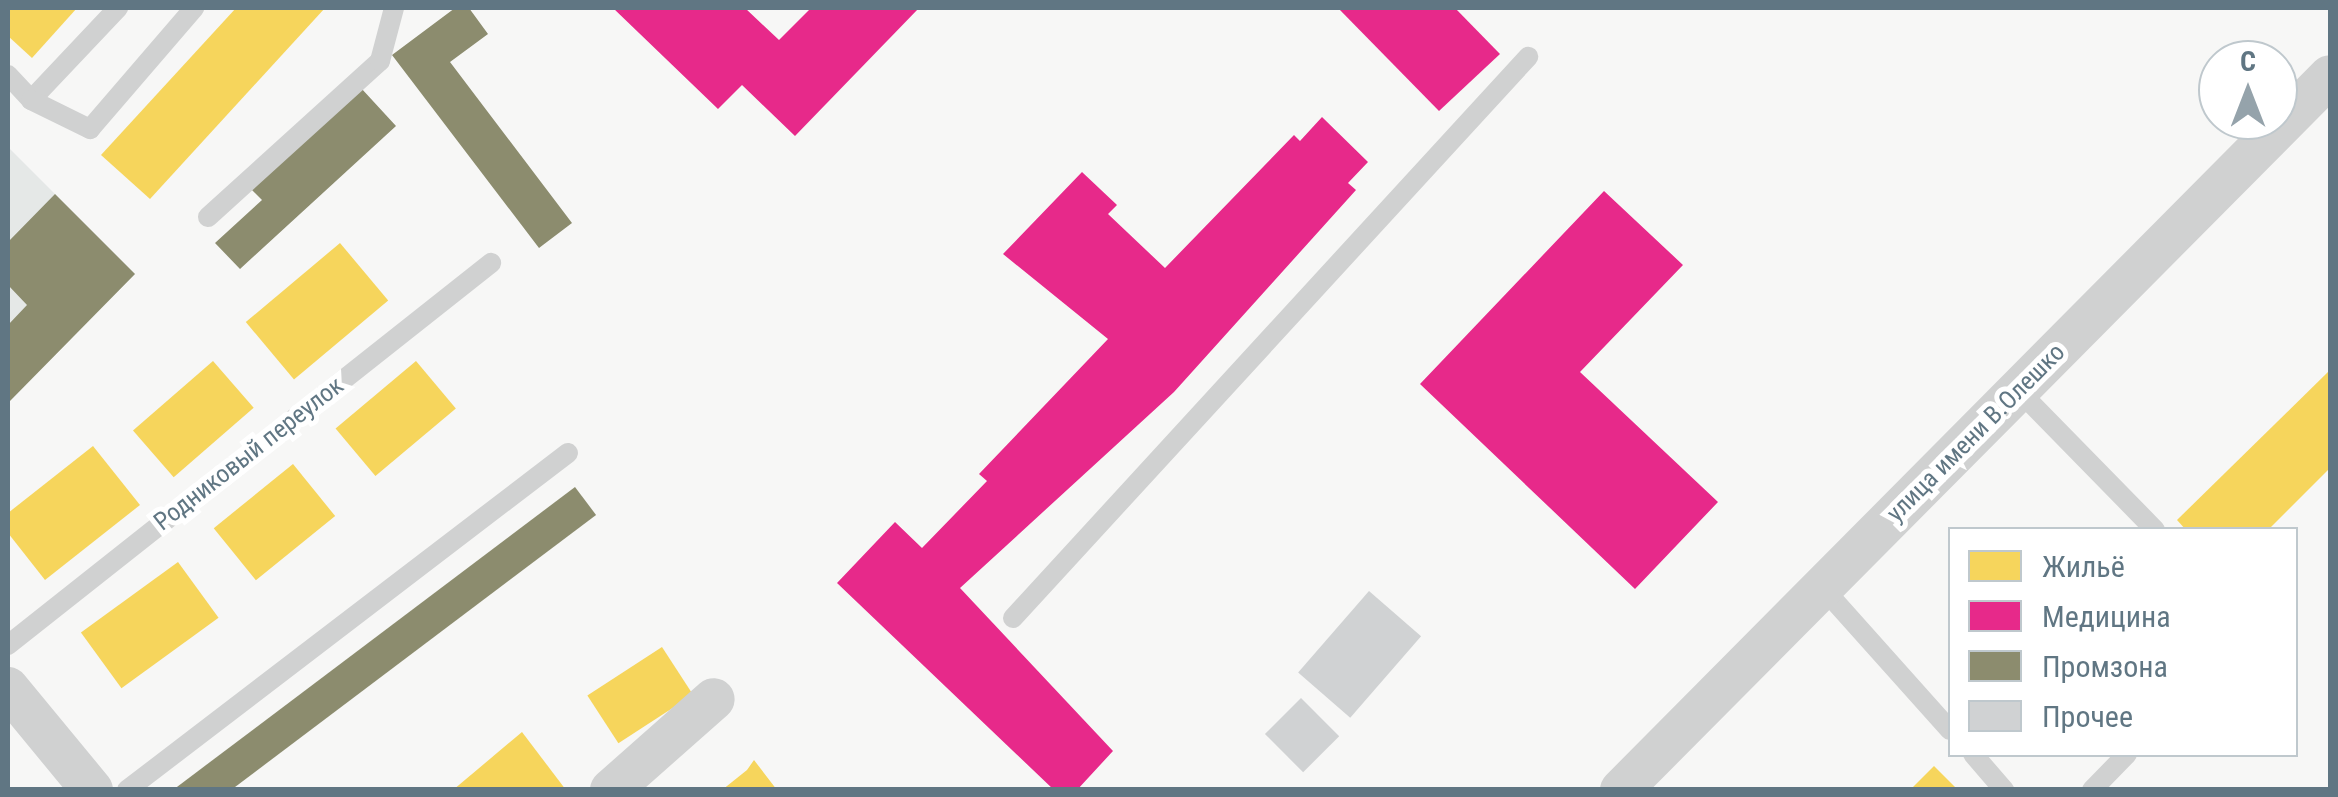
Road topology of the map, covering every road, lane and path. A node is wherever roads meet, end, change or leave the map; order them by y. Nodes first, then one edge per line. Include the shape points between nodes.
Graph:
1 (118, 8) edge
2 (194, 8) edge
3 (394, 8) edge
4 (1528, 57) dead end
5 (8, 75) edge
6 (2330, 76) edge
7 (31, 100) junction
8 (208, 217) dead end
9 (491, 263) dead end
10 (2020, 392) junction
11 (568, 454) dead end
12 (2152, 527) edge
13 (1822, 587) junction
14 (1014, 618) dead end
15 (8, 644) edge
16 (8, 688) edge
17 (714, 699) dead end
18 (1948, 728) edge
19 (1976, 757) edge
20 (2124, 757) edge
21 (92, 790) edge
22 (127, 790) edge
23 (611, 790) edge
24 (1620, 790) edge
25 (2004, 790) edge
26 (2092, 790) edge

1 - 7 lane
2 - 7 lane via 90,129
3 - 8 lane via 380,61
4 - 14 lane
5 - 7 lane
6 - 10 street, улица имени В.Олешко
9 - 15 lane, Родниковый переулок
10 - 12 lane
10 - 13 street, улица имени В.Олешко
11 - 22 lane
13 - 18 lane
13 - 24 street, улица имени В.Олешко
16 - 21 street
17 - 23 street
19 - 25 lane
20 - 26 lane

